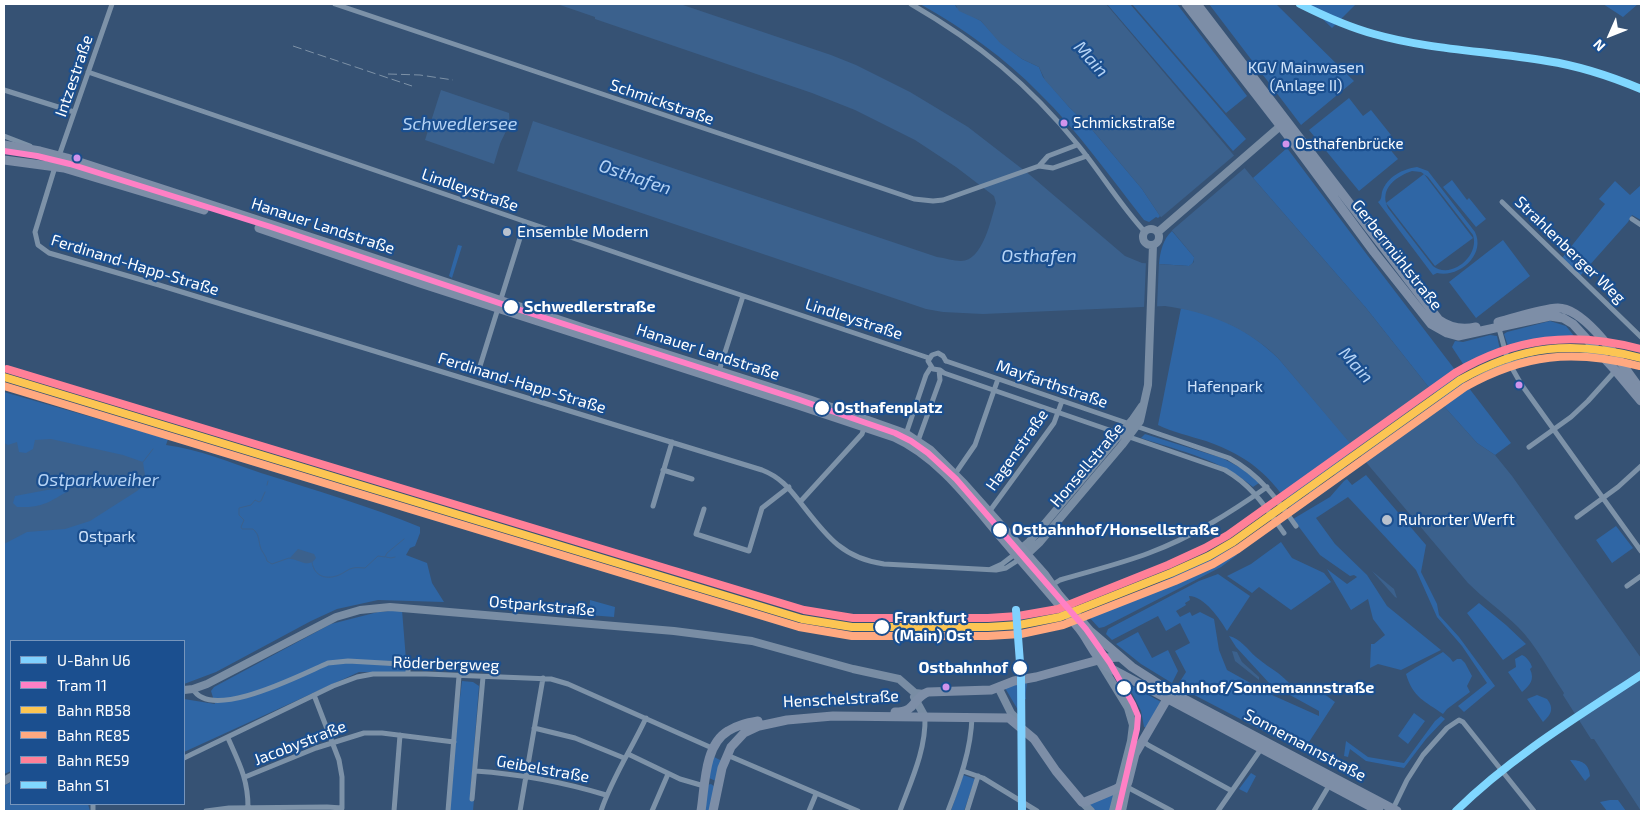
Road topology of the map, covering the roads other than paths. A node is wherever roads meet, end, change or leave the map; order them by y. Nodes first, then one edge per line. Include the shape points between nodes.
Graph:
1 (112, 4) edge
2 (336, 4) edge
3 (911, 4) edge
4 (1186, 4) edge
5 (1197, 4) edge
6 (88, 72) junction
7 (4, 90) edge
8 (74, 112) junction
9 (1283, 124) junction
10 (4, 136) edge
11 (1077, 144) junction
12 (4, 145) edge
13 (40, 151) junction
14 (59, 156) junction
15 (1084, 157) junction
16 (4, 160) edge
17 (1039, 166) junction
18 (55, 167) junction
19 (1502, 202) dead end
20 (1632, 219) dead end
21 (526, 222) junction
22 (1641, 225) edge
23 (1145, 232) junction
24 (1158, 232) junction
25 (1153, 245) junction
26 (743, 296) junction
27 (500, 305) junction
28 (1586, 322) junction
29 (1573, 324) junction
30 (1496, 325) junction
31 (1641, 336) edge
32 (1596, 350) junction
33 (929, 358) junction
34 (946, 361) junction
35 (1510, 365) junction
36 (480, 366) dead end
37 (930, 368) junction
38 (940, 370) junction
39 (1615, 370) junction
40 (1626, 370) junction
41 (718, 375) junction
42 (998, 379) junction
43 (1473, 381) dead end
44 (995, 390) junction
45 (1641, 390) edge
46 (1062, 401) junction
47 (1641, 401) edge
48 (1058, 412) junction
49 (857, 416) junction
50 (878, 424) junction
51 (1133, 425) junction
52 (864, 428) junction
53 (1554, 430) junction
54 (906, 434) junction
55 (1120, 434) junction
56 (1129, 436) junction
57 (672, 442) junction
58 (912, 444) junction
59 (1528, 447) dead end
60 (1641, 466) edge
61 (663, 470) junction
62 (955, 474) junction
63 (692, 480) dead end
64 (789, 487) junction
65 (1267, 487) junction
66 (1256, 495) junction
67 (1604, 498) junction
68 (800, 502) junction
69 (653, 506) dead end
70 (704, 509) dead end
71 (988, 512) junction
72 (1578, 517) dead end
73 (1296, 526) dead end
74 (1284, 533) dead end
75 (1641, 551) edge
76 (1021, 554) junction
77 (1641, 576) edge
78 (1052, 584) junction
79 (1627, 586) dead end
80 (1119, 657) junction
81 (1099, 660) junction
82 (408, 674) junction
83 (459, 676) junction
84 (484, 677) junction
85 (543, 678) junction
86 (908, 687) junction
87 (998, 687) junction
88 (193, 689) junction
89 (185, 690) edge
90 (924, 694) junction
91 (314, 695) junction
92 (1170, 695) junction
93 (916, 701) junction
94 (927, 717) junction
95 (972, 717) junction
96 (646, 718) junction
97 (534, 728) junction
98 (400, 735) junction
99 (1032, 737) junction
100 (228, 738) junction
101 (1143, 741) junction
102 (333, 742) junction
103 (454, 742) junction
104 (712, 748) junction
105 (1261, 749) junction
106 (727, 755) junction
107 (626, 756) junction
108 (185, 758) edge
109 (475, 771) junction
110 (963, 771) junction
111 (668, 774) junction
112 (525, 776) junction
113 (978, 776) junction
114 (245, 778) junction
115 (1331, 781) junction
116 (705, 784) junction
117 (717, 785) junction
118 (1124, 786) junction
119 (1232, 791) junction
120 (816, 794) junction
121 (606, 795) junction
122 (472, 799) dead end
123 (1082, 802) junction
124 (248, 807) junction
125 (257, 809) edge
126 (304, 809) edge
127 (342, 810) edge
128 (206, 811) edge
129 (394, 811) edge
130 (448, 811) edge
131 (520, 811) edge
132 (601, 811) edge
133 (652, 811) edge
134 (701, 811) edge
135 (713, 811) edge
136 (809, 811) edge
137 (858, 811) edge
138 (900, 811) edge
139 (948, 811) edge
140 (967, 811) edge
141 (1037, 811) edge
142 (1091, 811) edge
143 (1113, 811) edge
144 (1122, 811) edge
145 (1172, 811) edge
146 (1218, 811) edge
147 (1314, 811) edge
148 (1379, 811) edge
149 (1394, 811) edge
150 (1534, 811) edge

1 - 6 street, Intzestraße
2 - 17 street, Schmickstraße via 904,197 943,200
3 - 11 street via 959,33 1005,69
4 - 9 main road, Gerbermühlstraße
5 - 9 main road, Gerbermühlstraße via 1235,51
6 - 8 street, Intzestraße
6 - 21 street, Lindleystraße
7 - 8 street
8 - 14 street, Intzestraße
9 - 24 street
9 - 30 main road, Gerbermühlstraße via 1374,252 1431,324 1458,336
10 - 13 street
11 - 15 street
11 - 17 street via 1048,156
12 - 13 main road, Hanauer Landstraße
13 - 14 main road, Hanauer Landstraße
14 - 18 main road
14 - 27 main road, Hanauer Landstraße via 328,243
15 - 17 street via 1053,168
15 - 23 street
16 - 18 main road, Hanauer Landstraße
18 - 27 main road, Hanauer Landstraße via 185,204
18 - 57 street, Ferdinand-Happ-Straße via 35,232 38,245 49,253
19 - 31 street, Strahlenberger Weg
20 - 22 street
21 - 26 street, Lindleystraße
21 - 27 street
23 - 24 street via 1151,229
23 - 25 street via 1145,241
24 - 25 street via 1158,241
25 - 51 street, Honsellstraße via 1148,385
26 - 33 street, Lindleystraße
26 - 41 street
27 - 36 street
27 - 41 main road, Hanauer Landstraße
28 - 29 main road via 1576,319
28 - 30 main road, Gerbermühlstraße via 1572,311 1558,308
28 - 40 main road, Gerbermühlstraße
29 - 30 main road, Gerbermühlstraße via 1550,316
29 - 32 main road, Gerbermühlstraße
30 - 35 street
32 - 35 street via 1584,356 1556,356
32 - 39 main road, Gerbermühlstraße
33 - 34 street via 940,354
33 - 37 street
34 - 38 street
34 - 42 street, Mayfarthstraße
35 - 43 street
35 - 53 street
37 - 38 street
37 - 54 street
38 - 44 street, Mayfarthstraße
38 - 58 street via 940,380
39 - 40 street
39 - 47 main road, Gerbermühlstraße
39 - 53 street via 1588,402
40 - 45 main road, Gerbermühlstraße
41 - 49 main road, Hanauer Landstraße
41 - 52 main road, Hanauer Landstraße
42 - 44 street
42 - 46 street, Mayfarthstraße
44 - 48 street, Mayfarthstraße
44 - 62 street via 975,445
46 - 48 street, Hagenstraße
46 - 51 street, Mayfarthstraße
48 - 55 street, Mayfarthstraße
48 - 71 street, Hagenstraße via 1054,423
49 - 50 main road, Hanauer Landstraße
49 - 52 main road
50 - 52 main road
50 - 54 main road, Hanauer Landstraße
51 - 55 street, Honsellstraße
51 - 56 street, Honsellstraße
51 - 65 street, Mayfarthstraße via 1229,458
52 - 58 main road, Hanauer Landstraße
52 - 68 street
53 - 59 street
53 - 67 street
54 - 58 main road
55 - 56 street, Mayfarthstraße
55 - 76 street, Honsellstraße
56 - 66 street, Mayfarthstraße via 1225,470
56 - 76 street, Honsellstraße via 1040,542
57 - 61 street
57 - 64 street, Ferdinand-Happ-Straße via 762,470
58 - 62 main road, Hanauer Landstraße
58 - 76 main road, Hanauer Landstraße
60 - 67 street
61 - 63 street
61 - 69 street
62 - 71 main road, Hanauer Landstraße
64 - 68 street, Ferdinand-Happ-Straße
64 - 70 street via 762,508 748,551 696,534
65 - 66 street
65 - 73 street, Mayfarthstraße
66 - 74 street, Mayfarthstraße
66 - 78 street via 1219,520 1178,540
67 - 72 street
67 - 75 street
68 - 76 street, Ferdinand-Happ-Straße via 838,547 860,558 884,564 1003,570
71 - 76 main road, Hanauer Landstraße
76 - 78 main road, Hanauer Landstraße
76 - 81 main road, Hanauer Landstraße via 1080,629
77 - 79 street
78 - 80 main road, Hanauer Landstraße via 1084,625
80 - 81 main road
80 - 92 main road, Hanauer Landstraße
81 - 87 main road
81 - 92 main road, Hanauer Landstraße via 1111,670
81 - 118 street, Hanauer Landstraße via 1128,708 1132,721
82 - 83 street, Röderbergweg
82 - 88 street via 408,667 401,664 341,661 228,700 205,700
82 - 91 street, Röderbergweg via 365,675
83 - 84 street, Röderbergweg
83 - 103 street
84 - 85 street, Röderbergweg
84 - 109 street
85 - 96 street, Röderbergweg via 568,684
85 - 97 street
86 - 88 street, Ostparkstraße via 899,679 752,641 674,631 390,607 336,617
86 - 90 street, Ostparkstraße
86 - 93 street
87 - 90 main road via 985,691
87 - 99 street
88 - 89 street, Ostparkstraße
90 - 93 main road, Henschelstraße
91 - 100 street, Röderbergweg
91 - 102 street
92 - 101 main road, Hanauer Landstraße
92 - 105 main road, Sonnemannstraße
92 - 115 main road, Sonnemannstraße
93 - 94 street
93 - 104 main road, Henschelstraße via 910,709 902,712 817,713 748,723 724,733
94 - 95 main road, Henschelstraße
94 - 106 main road, Henschelstraße via 833,716 787,720 744,733
94 - 138 street via 922,749
95 - 99 main road, Henschelstraße via 1009,718
95 - 110 street
96 - 104 street, Röderbergweg
96 - 107 street
97 - 107 street
97 - 112 street
98 - 102 street, Jacobystraße via 364,733
98 - 103 street, Jacobystraße
98 - 129 street
99 - 123 main road, Henschelstraße
100 - 108 street, Röderbergweg
100 - 114 street
101 - 118 main road, Hanauer Landstraße
101 - 119 street
102 - 114 street, Jacobystraße
102 - 127 street via 342,777
103 - 130 street
104 - 116 main road
105 - 115 main road, Sonnemannstraße
105 - 119 street
106 - 117 main road, Henschelstraße
106 - 120 street
107 - 111 street
107 - 121 street
109 - 112 street, Geibelstraße
109 - 122 street
110 - 113 street
110 - 139 street
111 - 116 street
111 - 133 street
112 - 121 street, Geibelstraße
112 - 131 street
113 - 140 street
113 - 141 street
114 - 124 street
115 - 147 street
115 - 148 main road, Sonnemannstraße
115 - 149 main road, Sonnemannstraße
116 - 117 main road via 710,781
116 - 134 main road
117 - 135 main road, Henschelstraße
118 - 123 main road
118 - 143 street, Hanauer Landstraße
118 - 144 street, Hanauer Landstraße
118 - 145 street
119 - 146 street
120 - 136 street
120 - 137 street
121 - 132 street
123 - 142 street
124 - 125 street
124 - 128 street
125 - 126 street
126 - 127 street via 327,807
149 - 150 street via 1410,773 1447,728 1458,720 1463,722

